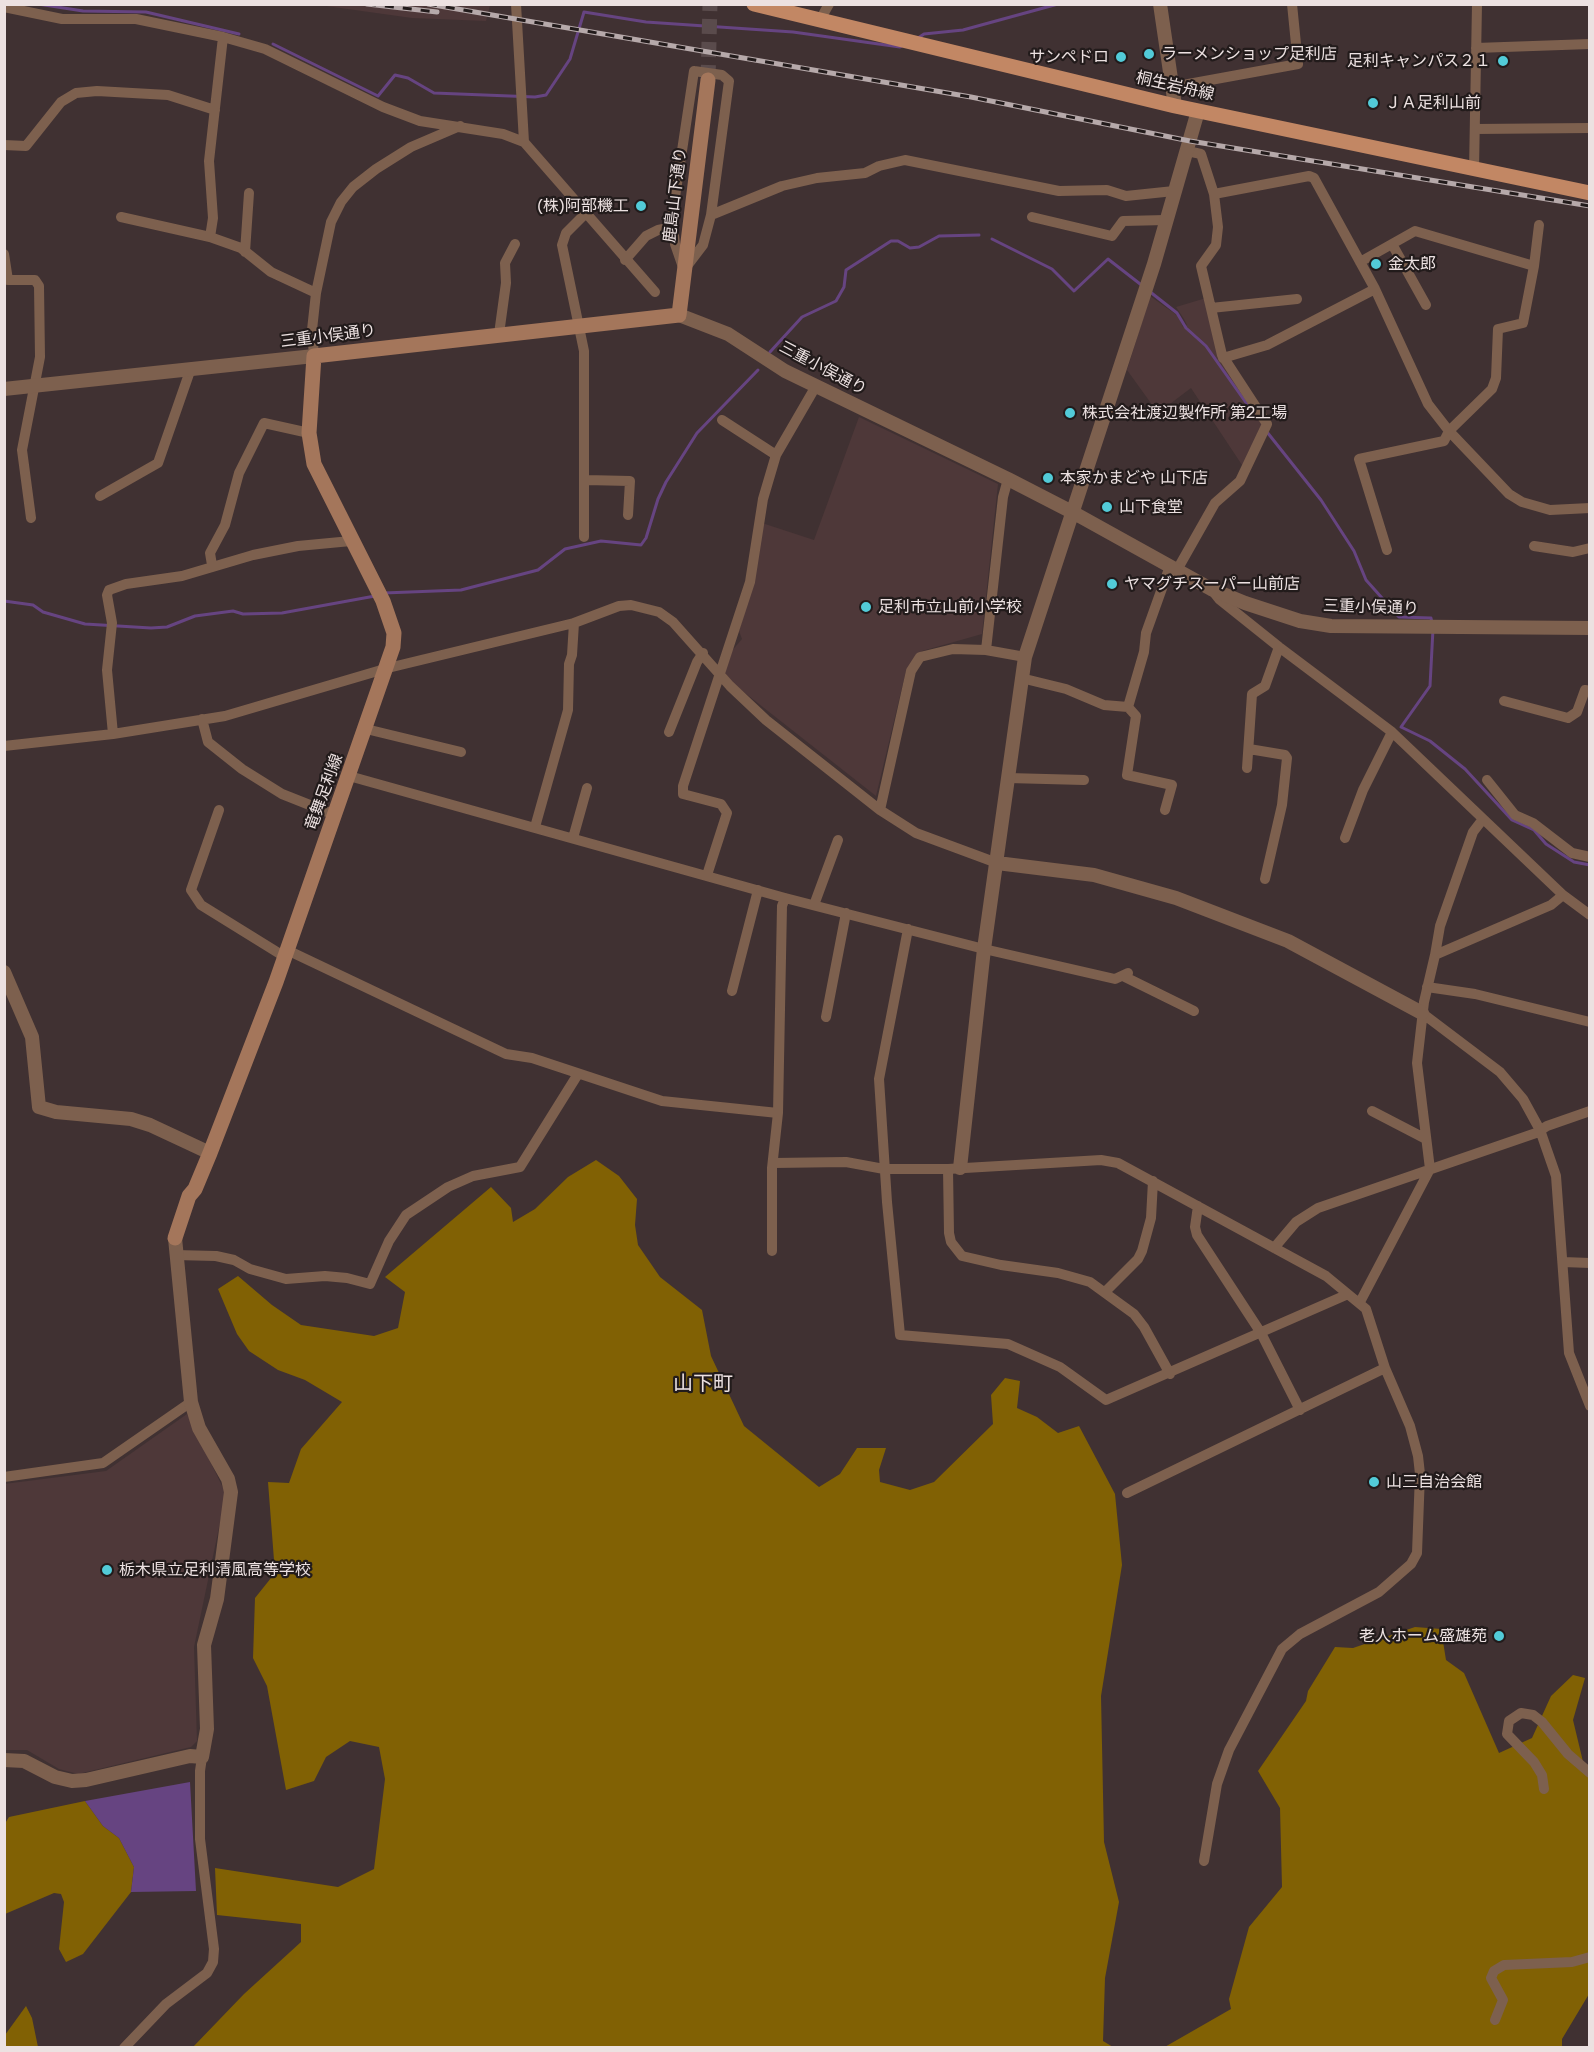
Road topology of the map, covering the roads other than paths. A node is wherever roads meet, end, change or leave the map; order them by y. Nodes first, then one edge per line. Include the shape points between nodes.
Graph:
1 (516, 4) edge
2 (754, 4) edge
3 (829, 4) edge
4 (1160, 4) edge
5 (1292, 4) edge
6 (1477, 4) edge
7 (4, 7) edge
8 (820, 20) junction
9 (223, 37) junction
10 (1590, 44) edge
11 (1476, 48) junction
12 (708, 80) tunnel mouth
13 (1172, 87) junction
14 (1175, 106) junction
15 (215, 110) junction
16 (1198, 111) junction
17 (460, 126) junction
18 (1590, 128) edge
19 (1475, 129) junction
20 (524, 142) junction
21 (4, 145) edge
22 (1187, 151) junction
23 (1474, 170) junction
24 (1174, 191) junction
25 (1590, 193) edge
26 (249, 194) dead end
27 (1214, 194) junction
28 (586, 213) junction
29 (711, 214) junction
30 (121, 217) dead end
31 (1032, 217) dead end
32 (1166, 220) junction
33 (1539, 225) dead end
34 (673, 227) junction
35 (210, 237) junction
36 (515, 244) dead end
37 (1392, 244) junction
38 (245, 252) junction
39 (4, 254) edge
40 (626, 260) junction
41 (1360, 262) junction
42 (1534, 266) junction
43 (684, 270) junction
44 (1375, 289) junction
45 (656, 292) dead end
46 (316, 293) junction
47 (1297, 299) dead end
48 (1426, 305) dead end
49 (1211, 308) junction
50 (679, 315) junction
51 (579, 325) junction
52 (499, 334) junction
53 (314, 356) junction
54 (1223, 358) junction
55 (190, 371) junction
56 (33, 386) junction
57 (816, 386) junction
58 (4, 389) edge
59 (722, 420) dead end
60 (1449, 431) junction
61 (309, 433) junction
62 (776, 455) junction
63 (1008, 479) junction
64 (586, 480) junction
65 (99, 496) dead end
66 (1590, 508) edge
67 (1074, 513) junction
68 (628, 515) dead end
69 (31, 518) dead end
70 (584, 537) dead end
71 (351, 540) junction
72 (1534, 546) dead end
73 (1590, 548) edge
74 (1387, 550) dead end
75 (212, 565) junction
76 (1173, 568) junction
77 (1211, 589) junction
78 (574, 624) junction
79 (1590, 628) edge
80 (1279, 647) junction
81 (986, 650) junction
82 (703, 653) junction
83 (1025, 657) junction
84 (388, 668) junction
85 (721, 674) junction
86 (1021, 678) junction
87 (1590, 691) edge
88 (1504, 702) dead end
89 (1128, 706) junction
90 (202, 719) junction
91 (366, 729) junction
92 (669, 732) dead end
93 (1392, 732) junction
94 (113, 734) junction
95 (4, 746) edge
96 (1248, 750) junction
97 (461, 752) dead end
98 (1247, 768) dead end
99 (349, 776) junction
100 (1008, 778) junction
101 (1084, 780) dead end
102 (1487, 780) dead end
103 (587, 788) dead end
104 (219, 810) dead end
105 (880, 810) junction
106 (1165, 810) dead end
107 (335, 815) junction
108 (1483, 819) junction
109 (536, 827) junction
110 (573, 837) junction
111 (1345, 838) dead end
112 (838, 840) dead end
113 (1590, 857) edge
114 (997, 863) junction
115 (707, 875) junction
116 (1265, 879) dead end
117 (758, 890) junction
118 (1563, 895) junction
119 (785, 898) junction
120 (814, 905) junction
121 (846, 913) junction
122 (1590, 915) edge
123 (908, 929) junction
124 (984, 949) junction
125 (286, 953) junction
126 (1435, 955) junction
127 (4, 972) edge
128 (1427, 987) junction
129 (732, 991) dead end
130 (1194, 1011) dead end
131 (1422, 1013) junction
132 (825, 1017) dead end
133 (1590, 1022) edge
134 (578, 1074) junction
135 (1372, 1111) dead end
136 (1590, 1111) edge
137 (778, 1113) junction
138 (1540, 1130) junction
139 (1426, 1139) junction
140 (210, 1154) junction
141 (774, 1163) junction
142 (954, 1168) junction
143 (884, 1169) junction
144 (1430, 1170) junction
145 (1153, 1181) junction
146 (1198, 1206) junction
147 (175, 1238) joint
148 (1274, 1248) junction
149 (772, 1251) dead end
150 (175, 1255) junction
151 (1563, 1262) junction
152 (1590, 1263) edge
153 (1106, 1292) junction
154 (1346, 1295) junction
155 (1360, 1302) junction
156 (1261, 1333) junction
157 (1385, 1368) junction
158 (1170, 1374) junction
159 (191, 1402) junction
160 (1590, 1406) edge
161 (1300, 1410) junction
162 (4, 1477) edge
163 (1127, 1493) dead end
164 (202, 1757) junction
165 (4, 1760) edge
166 (1590, 1773) edge
167 (1544, 1789) dead end
168 (1204, 1860) dead end
169 (1590, 1957) edge
170 (1495, 2020) dead end
171 (124, 2048) edge

1 - 20 street
2 - 8 main road, 桐生岩舟線
3 - 8 street
4 - 13 street
5 - 13 street via 1298,64
6 - 11 street
7 - 9 street via 62,19 136,19
8 - 14 main road, 桐生岩舟線
9 - 15 street
9 - 17 street via 265,49 420,121
10 - 11 street
11 - 19 street
12 - 43 main road, 鹿島山下通り
13 - 14 street
14 - 16 main road, 桐生岩舟線
15 - 21 street via 168,95 76,93 61,102 26,146
15 - 35 street via 209,161 213,218
16 - 22 street
16 - 23 main road, 桐生岩舟線
17 - 20 street
17 - 46 street via 411,147 353,187 331,222
18 - 19 street
19 - 23 street
20 - 28 street
22 - 24 street
22 - 27 street via 1200,154
23 - 25 main road, 桐生岩舟線
24 - 29 street via 1126,196 1107,190 1059,191 905,159 865,173 782,186
24 - 32 street
26 - 38 street
27 - 41 street via 1314,178
27 - 49 street via 1216,245 1202,266
28 - 40 street
28 - 51 street via 566,233 562,245
29 - 34 street via 729,81 722,75 694,71
29 - 43 street via 702,245
30 - 35 street
31 - 32 street via 1112,236 1123,221
32 - 67 street
33 - 42 street
34 - 40 street via 646,236
34 - 43 street
35 - 38 street
36 - 52 street via 505,263
37 - 41 street
37 - 42 street via 1415,231
37 - 48 street
38 - 46 street via 271,272
39 - 56 street via 8,280 38,282 40,357
40 - 45 street
41 - 44 street
42 - 60 street via 1523,323 1498,329 1492,389
43 - 50 main road, 鹿島山下通り
44 - 54 street via 1267,345
44 - 60 street via 1428,404
46 - 53 street
47 - 49 street
49 - 54 street
50 - 51 main road, 三重小俣通り
50 - 57 street, 三重小俣通り via 728,334
51 - 52 main road, 三重小俣通り
51 - 64 street via 586,379
52 - 53 main road, 三重小俣通り
53 - 55 street, 三重小俣通り
53 - 61 main road, 竜舞足利線
54 - 76 street via 1267,424 1240,481 1215,502
55 - 56 street, 三重小俣通り
55 - 65 street via 158,463
56 - 58 street, 三重小俣通り
56 - 69 street via 22,450
57 - 62 street
57 - 63 street, 三重小俣通り
59 - 62 street
60 - 66 street via 1509,494 1522,502 1550,510
60 - 74 street via 1444,441 1436,444 1359,459
61 - 71 main road, 竜舞足利線 via 314,464
61 - 75 street via 264,423 239,473 225,525 210,553
62 - 85 street via 763,499 750,582
63 - 67 street, 三重小俣通り
63 - 81 street
64 - 68 street via 630,481
64 - 70 street
67 - 76 street, 三重小俣通り
67 - 83 street
71 - 75 street via 298,546
71 - 84 main road, 竜舞足利線 via 391,622 393,647
72 - 73 street via 1573,552
75 - 94 street via 182,576 109,590 112,623 107,670
76 - 77 street, 三重小俣通り
76 - 89 street via 1146,633
77 - 79 street, 三重小俣通り via 1281,616 1331,626
77 - 80 street
78 - 82 street via 619,606 646,608 673,622
78 - 84 street
78 - 109 street via 568,710
80 - 93 street
80 - 96 street via 1265,686 1252,694
81 - 83 street
81 - 105 street via 953,649 921,657 911,671
82 - 85 street
82 - 92 street
83 - 86 street
84 - 90 street via 260,707
84 - 91 main road, 竜舞足利線
85 - 105 street via 766,720
85 - 115 street via 683,786 683,794 721,804 727,813
86 - 89 street via 1066,689 1104,705
86 - 100 street
87 - 88 street via 1586,690 1577,712 1568,718
89 - 106 street via 1136,716 1127,775 1172,785
90 - 94 street
90 - 107 street via 208,742 242,768 282,794
91 - 97 street
91 - 99 main road, 竜舞足利線
93 - 108 street
93 - 111 street via 1362,790
94 - 95 street
96 - 98 street
96 - 116 street via 1285,755 1287,759 1282,805
99 - 107 main road, 竜舞足利線
99 - 109 street
100 - 101 street
100 - 114 street
102 - 113 street via 1515,815 1533,823 1572,853
103 - 110 street
104 - 125 street via 191,890 201,905
105 - 114 street via 916,833
107 - 125 main road, 竜舞足利線
108 - 118 street
108 - 126 street via 1473,832 1440,926
109 - 110 street
110 - 115 street
112 - 120 street
114 - 124 street
114 - 131 street via 1094,875 1176,898 1288,941
115 - 117 street
117 - 119 street
117 - 129 street
118 - 122 street
118 - 126 street via 1551,905
119 - 120 street
119 - 137 street
120 - 121 street
121 - 123 street
121 - 132 street
123 - 124 street
123 - 143 street via 880,1068
124 - 130 street via 1115,979 1127,975
124 - 142 street
125 - 134 street via 506,1054 532,1058
125 - 140 main road, 竜舞足利線
126 - 128 street
127 - 140 street via 32,1036 39,1107 131,1119
128 - 131 street
128 - 133 street via 1475,994
131 - 138 street via 1512,1084
131 - 139 street via 1417,1063
134 - 137 street via 662,1101
134 - 150 street via 520,1167 473,1176 448,1187 406,1215 388,1241 370,1284 325,1276 286,1279 216,1256
135 - 139 street
136 - 138 street
137 - 141 street
138 - 144 street
138 - 151 street via 1556,1176
139 - 144 street
140 - 147 main road, 竜舞足利線 via 189,1196
141 - 143 street via 846,1162
141 - 149 street
142 - 143 street
142 - 145 street via 1101,1160 1118,1163
142 - 153 street via 950,1233 951,1242 962,1256 1072,1276
143 - 158 street via 900,1335 1008,1344 1060,1367 1106,1400
144 - 148 street via 1305,1214
144 - 155 street
145 - 146 street
145 - 153 street via 1151,1218 1142,1251
146 - 148 street
146 - 156 street via 1197,1235
147 - 150 street
148 - 154 street via 1326,1276
150 - 159 street
151 - 152 street
151 - 160 street via 1569,1353
153 - 158 street via 1144,1327
154 - 155 street
154 - 156 street
155 - 157 street via 1368,1314
156 - 158 street
156 - 161 street
157 - 161 street
157 - 168 street via 1410,1426 1418,1456 1414,1559 1379,1592 1299,1634 1282,1649 1229,1750 1217,1784
159 - 162 street via 103,1463
159 - 164 street via 199,1428 228,1479 231,1492 218,1599 204,1645 207,1729
161 - 163 street
164 - 165 street via 190,1756 72,1781 24,1761
164 - 171 street via 200,1839 213,1962 207,1973 166,2004
166 - 167 street via 1542,1722 1521,1713 1509,1721 1507,1734 1534,1761
169 - 170 street via 1572,1962 1504,1965 1494,1971 1491,1978 1503,2000

